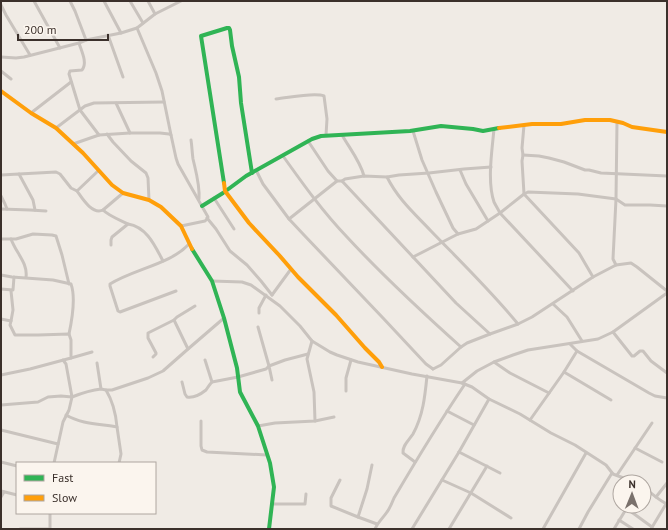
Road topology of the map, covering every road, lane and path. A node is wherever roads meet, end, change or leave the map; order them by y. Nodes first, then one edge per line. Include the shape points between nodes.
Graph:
1 (34, 1) edge
2 (70, 1) edge
3 (104, 1) edge
4 (130, 1) edge
5 (148, 1) edge
6 (181, 1) edge
7 (1, 5) edge
8 (154, 14) junction
9 (143, 23) junction
10 (137, 28) junction
11 (121, 33) junction
12 (108, 35) junction
13 (86, 40) junction
14 (79, 42) junction
15 (60, 48) junction
16 (30, 55) junction
17 (1, 57) edge
18 (1, 71) edge
19 (123, 77) dead end
20 (12, 79) dead end
21 (71, 82) junction
22 (1, 91) edge
23 (276, 99) dead end
24 (164, 102) junction
25 (116, 103) junction
26 (80, 110) junction
27 (31, 113) junction
28 (617, 122) junction
29 (524, 125) junction
30 (56, 128) junction
31 (494, 129) junction
32 (413, 130) junction
33 (667, 132) edge
34 (130, 133) junction
35 (108, 134) junction
36 (99, 135) junction
37 (171, 135) junction
38 (326, 135) junction
39 (342, 135) junction
40 (191, 140) dead end
41 (308, 140) junction
42 (73, 144) junction
43 (523, 155) junction
44 (283, 156) junction
45 (491, 167) junction
46 (460, 170) junction
47 (98, 171) junction
48 (254, 172) junction
49 (429, 173) junction
50 (19, 174) junction
51 (616, 174) junction
52 (1, 175) edge
53 (364, 176) junction
54 (667, 176) edge
55 (387, 177) junction
56 (337, 181) junction
57 (342, 181) junction
58 (77, 190) junction
59 (225, 191) junction
60 (123, 192) junction
61 (524, 194) junction
62 (1, 196) edge
63 (214, 198) junction
64 (315, 199) junction
65 (616, 199) junction
66 (148, 200) junction
67 (200, 203) junction
68 (667, 206) edge
69 (1, 209) edge
70 (7, 209) junction
71 (35, 210) junction
72 (103, 210) junction
73 (46, 211) dead end
74 (500, 213) junction
75 (207, 218) junction
76 (289, 218) junction
77 (488, 221) junction
78 (128, 224) junction
79 (181, 226) junction
80 (234, 229) dead end
81 (458, 234) junction
82 (1, 239) edge
83 (11, 239) junction
84 (442, 242) junction
85 (189, 244) junction
86 (111, 245) dead end
87 (413, 257) junction
88 (163, 261) junction
89 (616, 265) junction
90 (291, 269) junction
91 (1, 275) edge
92 (14, 277) junction
93 (26, 277) junction
94 (593, 277) junction
95 (212, 281) junction
96 (69, 284) junction
97 (1, 290) edge
98 (12, 291) junction
99 (176, 291) dead end
100 (572, 291) junction
101 (667, 292) edge
102 (266, 295) junction
103 (271, 297) junction
104 (553, 304) junction
105 (195, 306) dead end
106 (259, 312) dead end
107 (224, 318) junction
108 (1, 319) edge
109 (174, 320) junction
110 (11, 321) junction
111 (518, 324) junction
112 (258, 327) dead end
113 (613, 332) junction
114 (69, 334) junction
115 (490, 334) junction
116 (312, 341) junction
117 (582, 341) junction
118 (570, 344) junction
119 (461, 347) junction
120 (188, 349) junction
121 (576, 351) junction
122 (92, 352) dead end
123 (308, 354) junction
124 (153, 357) dead end
125 (71, 358) junction
126 (62, 360) junction
127 (205, 360) dead end
128 (351, 360) junction
129 (494, 362) junction
130 (97, 363) dead end
131 (269, 366) junction
132 (382, 367) junction
133 (433, 369) junction
134 (564, 372) junction
135 (667, 373) edge
136 (1, 375) edge
137 (427, 376) junction
138 (238, 377) junction
139 (431, 378) junction
140 (272, 380) dead end
141 (182, 382) dead end
142 (212, 382) junction
143 (463, 383) junction
144 (101, 389) junction
145 (106, 390) junction
146 (346, 391) dead end
147 (549, 393) junction
148 (72, 398) junction
149 (667, 398) edge
150 (489, 399) junction
151 (611, 400) dead end
152 (1, 405) edge
153 (447, 411) junction
154 (66, 415) junction
155 (334, 417) dead end
156 (530, 420) junction
157 (200, 421) dead end
158 (315, 421) junction
159 (652, 423) dead end
160 (474, 425) junction
161 (117, 426) junction
162 (258, 426) junction
163 (1, 430) edge
164 (58, 444) junction
165 (636, 448) junction
166 (459, 452) junction
167 (586, 454) junction
168 (267, 455) junction
169 (1, 462) edge
170 (54, 462) edge
171 (120, 462) edge
172 (415, 462) junction
173 (662, 462) dead end
174 (372, 465) dead end
175 (16, 466) edge
176 (486, 466) junction
177 (500, 473) dead end
178 (612, 473) joint
179 (618, 474) edge
180 (340, 480) dead end
181 (442, 480) junction
182 (667, 483) edge
183 (2, 491) edge
184 (470, 492) junction
185 (306, 494) dead end
186 (652, 494) edge
187 (16, 495) edge
188 (1, 497) edge
189 (656, 497) junction
190 (272, 504) junction
191 (667, 504) edge
192 (50, 514) edge
193 (623, 514) edge
194 (635, 514) edge
195 (358, 517) junction
196 (511, 518) dead end
197 (619, 520) junction
198 (377, 524) junction
199 (50, 528) edge
200 (652, 528) edge
201 (20, 529) edge
202 (56, 529) edge
203 (269, 529) edge
204 (375, 529) edge
205 (412, 529) edge
206 (449, 529) edge
207 (543, 529) edge
208 (579, 529) edge
209 (614, 529) edge
210 (633, 529) edge

1 - 15 street
2 - 13 street
3 - 11 street
4 - 9 street
5 - 8 street
6 - 8 street
7 - 16 street
8 - 9 street
9 - 10 street
10 - 11 street
10 - 24 street via 158,79
11 - 12 street
12 - 13 street
12 - 19 street
13 - 14 street
14 - 15 street
14 - 21 street via 84,67 82,70 69,72
15 - 16 street
16 - 17 street via 16,58
18 - 20 street
21 - 26 street
21 - 27 street
22 - 27 street
23 - 38 street via 314,94 324,96
24 - 25 street
24 - 37 street
25 - 26 street via 94,103
25 - 34 street
26 - 30 street
26 - 36 street
27 - 30 street
28 - 29 street via 585,120
28 - 33 street
28 - 51 street
29 - 31 street
29 - 43 street
30 - 42 street
31 - 32 street via 483,131 441,126
31 - 45 street
32 - 39 street
32 - 49 street via 422,160
34 - 35 street
34 - 37 street
35 - 36 street
35 - 66 street via 131,161 146,173
36 - 42 street
37 - 67 street via 178,164
38 - 39 street
38 - 41 street
39 - 53 street via 358,159
40 - 67 street
41 - 44 street
41 - 56 street
42 - 47 street
43 - 51 street via 549,158 585,170
43 - 61 street
44 - 48 street
44 - 64 street
45 - 46 street
45 - 74 street via 494,203
46 - 49 street
46 - 77 street
47 - 58 street
47 - 60 street
48 - 59 street
48 - 59 street via 241,103 239,77 230,30 227,28 201,36
48 - 76 street
49 - 55 street
49 - 81 street
50 - 52 street
50 - 58 street via 56,172
50 - 71 street via 33,200
51 - 54 street
51 - 65 street
53 - 55 street
53 - 57 street
55 - 84 street via 403,201
56 - 57 street
56 - 64 street
57 - 87 street
58 - 72 street via 88,206 97,212
59 - 63 street
59 - 90 street via 249,223
60 - 66 street
60 - 72 street
61 - 65 street via 578,194
61 - 74 street
61 - 94 street via 579,253
62 - 70 street
63 - 67 street
63 - 80 street
64 - 76 street
64 - 119 street via 346,236
65 - 68 street via 625,205
65 - 89 street via 613,259
66 - 79 street via 161,207
67 - 75 street
69 - 70 street
70 - 71 street
71 - 73 street
72 - 78 street
74 - 77 street
74 - 100 street
75 - 79 street via 205,221
75 - 103 street via 230,250 247,265
76 - 133 street
77 - 81 street
78 - 86 street via 112,237
78 - 88 street via 142,231 151,240
79 - 85 street
81 - 84 street
82 - 83 street
83 - 93 street via 26,269
83 - 96 street via 33,234 56,236
84 - 87 street
84 - 111 street via 496,297
85 - 88 street via 176,255
85 - 95 street
87 - 115 street via 456,303
88 - 99 street via 110,284 118,311
89 - 94 street
89 - 101 street via 631,263
90 - 103 street
90 - 132 street via 336,314
91 - 92 street
92 - 93 street
92 - 98 street
93 - 96 street
94 - 100 street
95 - 102 street via 242,282
95 - 107 street
96 - 114 street via 73,290
97 - 98 street
98 - 110 street via 14,310
100 - 104 street
101 - 113 street
102 - 103 street
102 - 106 street
103 - 116 street
104 - 111 street
104 - 117 street via 567,317
105 - 109 street
107 - 120 street
107 - 138 street
108 - 110 street
109 - 120 street
109 - 124 street via 148,332 148,338 156,353
110 - 114 street via 14,335
111 - 115 street
112 - 131 street
113 - 117 street via 598,339
113 - 135 street via 632,356 644,351 651,361
114 - 125 street
115 - 119 street
116 - 123 street
116 - 128 street via 330,352
117 - 118 street
118 - 121 street
118 - 129 street via 528,350
119 - 133 street
120 - 145 street via 163,371
121 - 134 street
121 - 149 street via 649,393
122 - 125 street
123 - 131 street
123 - 158 street via 314,392
125 - 126 street
126 - 136 street
126 - 148 street via 66,364
127 - 142 street
128 - 132 street
128 - 146 street via 346,378
129 - 143 street via 477,371
129 - 147 street
130 - 144 street
131 - 138 street
131 - 140 street
132 - 137 street
133 - 139 street
134 - 147 street
134 - 151 street
137 - 139 street
137 - 172 street via 421,415 413,434 402,449 402,453
138 - 142 street
138 - 162 street via 240,392
139 - 143 street
141 - 142 street via 185,394 190,398 207,389
143 - 150 street
143 - 153 street
144 - 145 street
144 - 148 street
145 - 161 street
147 - 156 street
148 - 152 street via 48,397 38,402
148 - 154 street
150 - 156 street
150 - 160 street
153 - 160 street
153 - 172 street
154 - 161 street via 81,422
154 - 164 street
155 - 158 street
156 - 167 street
157 - 168 street via 202,450
158 - 162 street
159 - 165 street
160 - 166 street
161 - 171 street
162 - 168 street
163 - 164 street
164 - 170 street
165 - 173 street
165 - 179 street
166 - 176 street
166 - 181 street
167 - 178 street via 606,465
167 - 207 street
168 - 190 street via 273,481
169 - 175 street
172 - 198 street via 387,512
174 - 195 street
176 - 177 street
176 - 184 street
178 - 208 street
180 - 195 street via 331,498 331,506
181 - 184 street
181 - 205 street
182 - 189 street
183 - 187 street
183 - 188 street
184 - 196 street
184 - 206 street
185 - 190 street via 305,504
186 - 189 street
189 - 191 street
190 - 203 street
191 - 200 street
192 - 199 street
193 - 197 street
194 - 200 street
195 - 198 street
197 - 209 street
197 - 210 street
198 - 204 street
199 - 201 street
199 - 202 street

